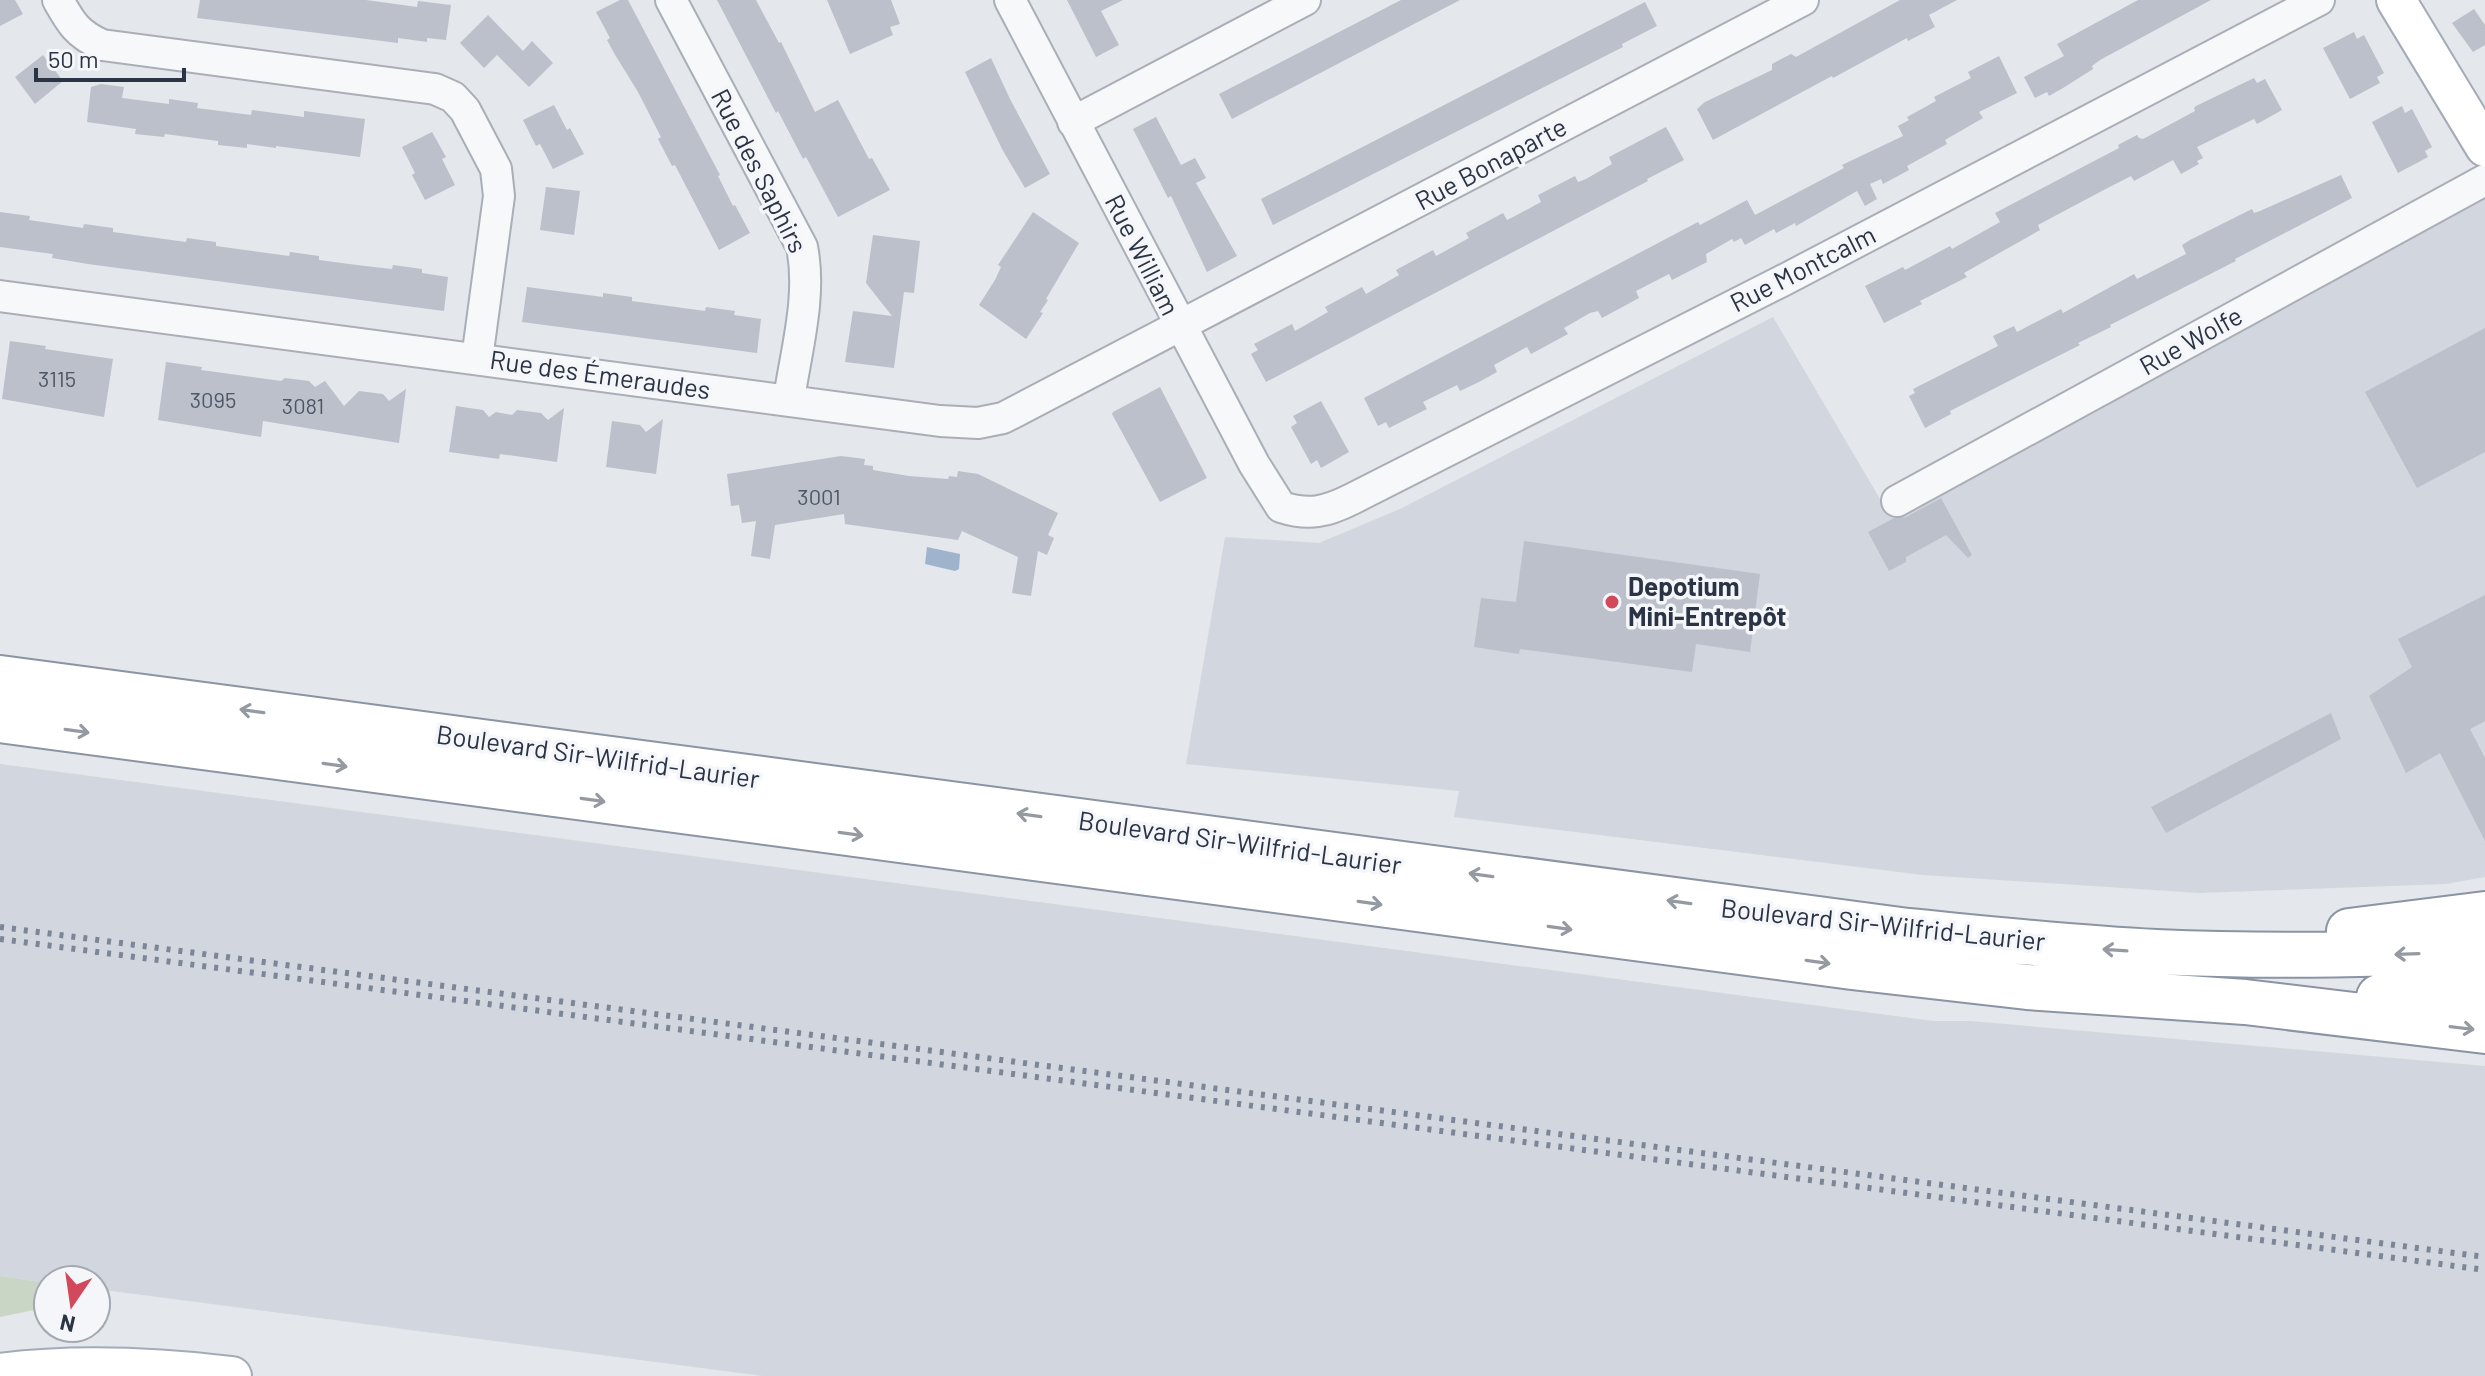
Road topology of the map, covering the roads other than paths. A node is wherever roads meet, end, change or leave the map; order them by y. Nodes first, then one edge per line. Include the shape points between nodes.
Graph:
1 (58, 0) edge
2 (671, 0) edge
3 (1010, 0) edge
4 (1305, 0) edge
5 (1803, 0) edge
6 (2319, 0) edge
7 (2396, 0) edge
8 (1073, 122) junction
9 (2485, 147) edge
10 (2485, 180) edge
11 (0, 296) edge
12 (1180, 328) junction
13 (477, 359) junction
14 (789, 399) junction
15 (1897, 501) dead end
16 (1281, 507) joint
17 (0, 659) edge
18 (0, 678) edge
19 (87, 689) junction
20 (0, 720) edge
21 (2485, 914) edge
22 (2485, 950) edge
23 (2193, 954) junction
24 (2485, 993) edge
25 (2245, 1002) junction
26 (2485, 1031) edge
27 (0, 1373) edge
28 (232, 1376) edge

1 - 13 street via 83,36 102,45 435,89 453,97 496,169 498,183
2 - 14 street, Rue des Saphirs via 802,247 804,295
3 - 8 street, Rue William
4 - 8 street
5 - 12 street, Rue Bonaparte
6 - 16 street, Rue Montcalm via 1341,505 1304,514
7 - 9 main road
8 - 12 street, Rue William
10 - 15 street, Rue Wolfe
11 - 13 street, Rue des Émeraudes
12 - 14 street, Rue des Émeraudes via 1003,418 978,423
12 - 16 street, Rue William
13 - 14 street, Rue des Émeraudes
17 - 19 highway
18 - 19 highway, Boulevard Sir-Wilfrid-Laurier
23 -> 19 highway, Boulevard Sir-Wilfrid-Laurier via 1820,920
20 -> 25 highway, Boulevard Sir-Wilfrid-Laurier via 1852,967 2027,987
21 - 23 highway
22 -> 23 highway, Boulevard Sir-Wilfrid-Laurier
24 - 25 highway
25 -> 26 highway
27 - 28 main road via 60,1367 177,1369

